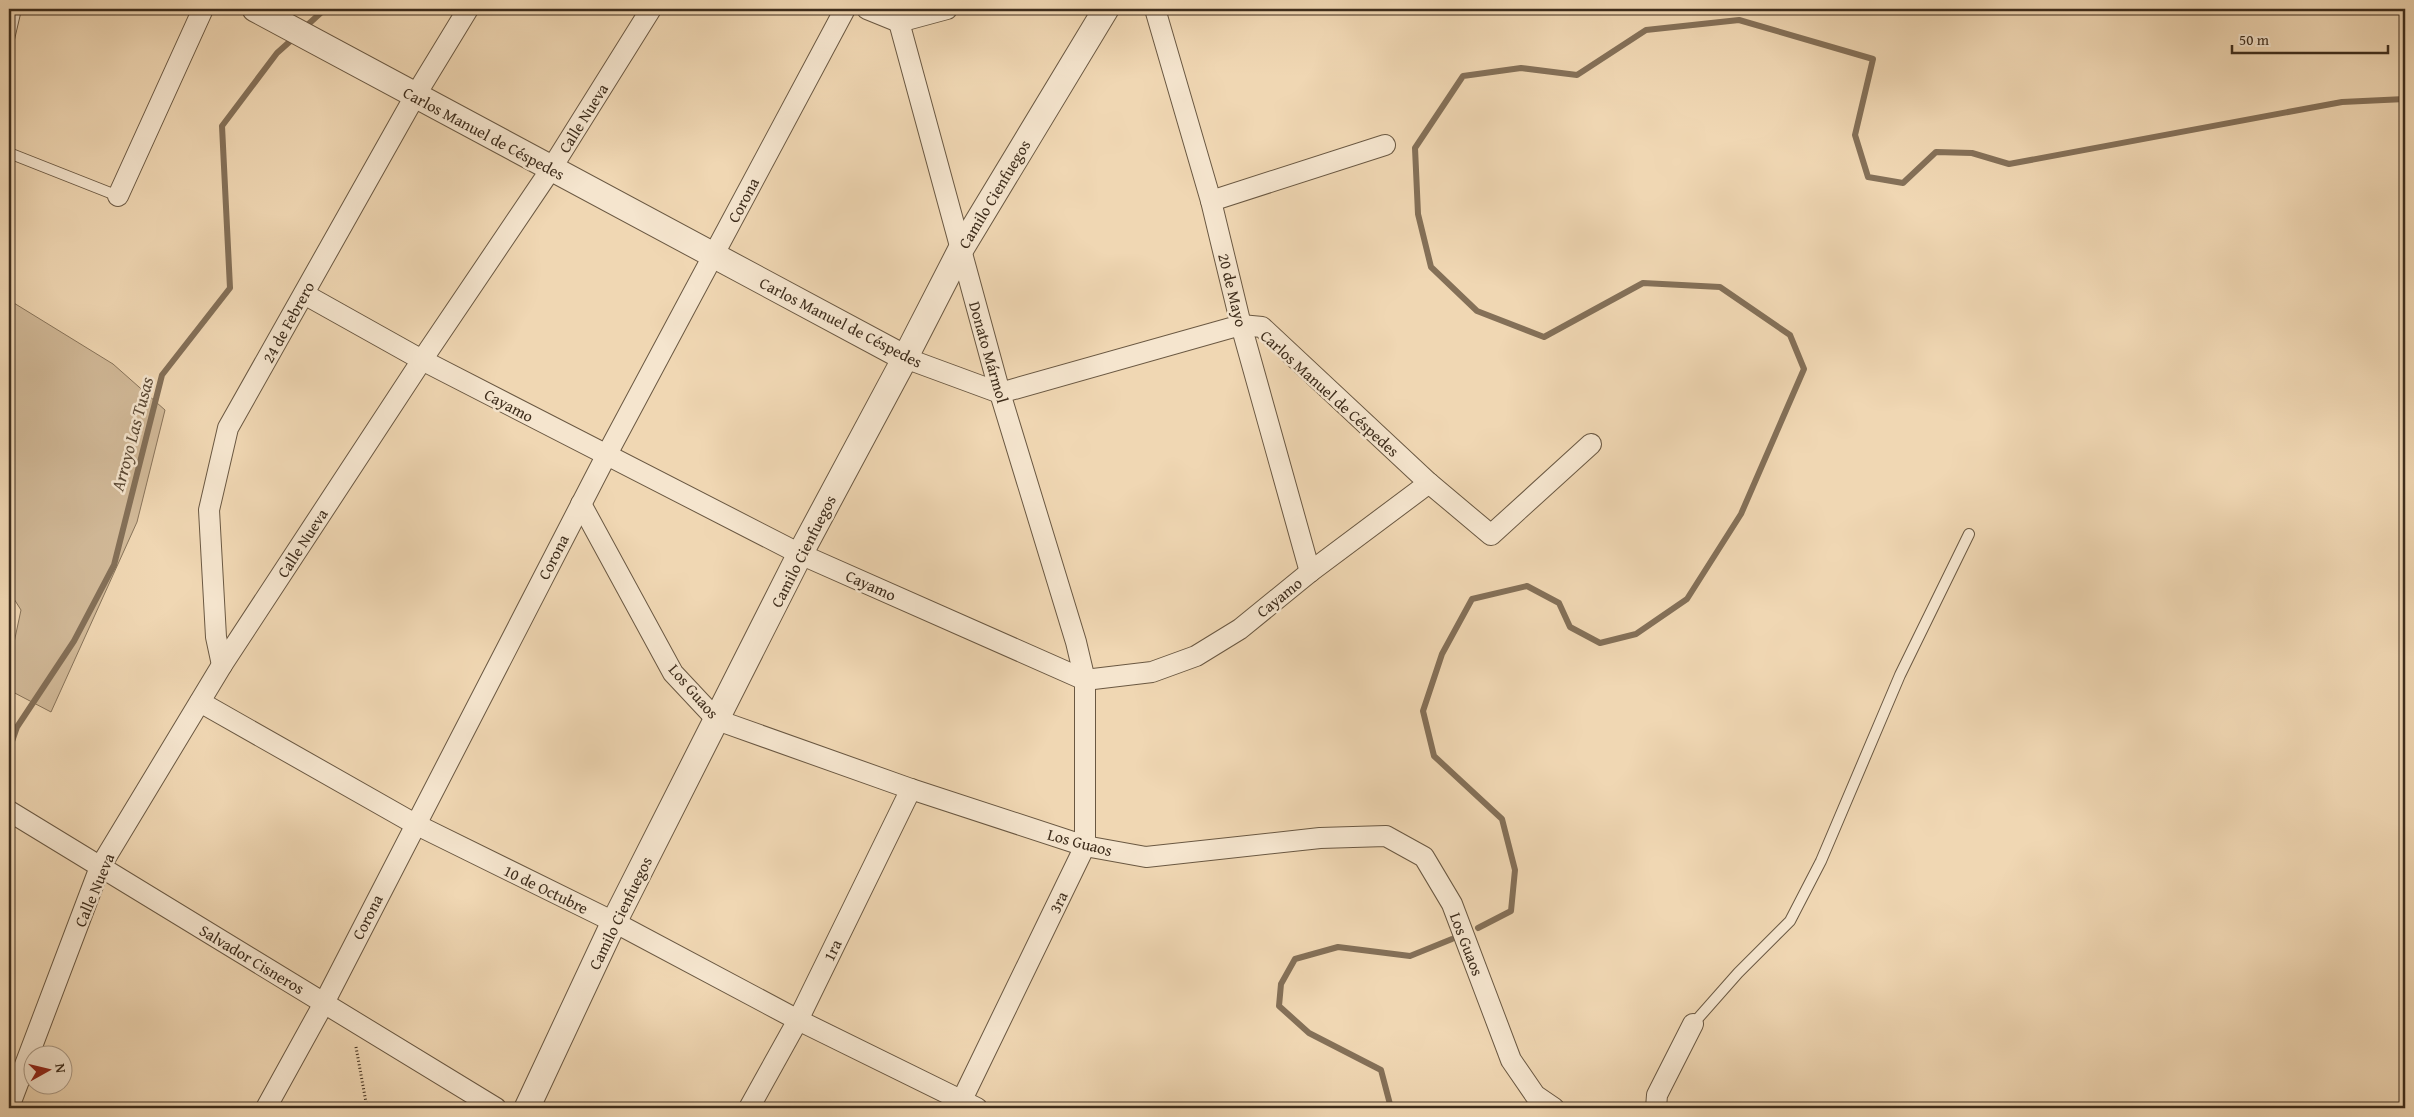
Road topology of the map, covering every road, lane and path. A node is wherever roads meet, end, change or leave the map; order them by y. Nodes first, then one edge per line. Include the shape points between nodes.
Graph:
1 (16, 9) edge
2 (203, 9) edge
3 (468, 9) edge
4 (651, 9) edge
5 (845, 9) edge
6 (867, 9) edge
7 (947, 9) edge
8 (1106, 9) edge
9 (1155, 9) edge
10 (263, 13) edge
11 (900, 22) junction
12 (9, 39) edge
13 (415, 96) junction
14 (1385, 145) dead end
15 (9, 153) edge
16 (551, 169) junction
17 (118, 196) joint
18 (1211, 200) junction
19 (961, 249) junction
20 (714, 256) junction
21 (304, 294) junction
22 (1241, 325) junction
23 (905, 358) junction
24 (422, 360) junction
25 (1000, 393) junction
26 (1592, 444) dead end
27 (606, 456) junction
28 (1429, 483) junction
29 (580, 504) junction
30 (1969, 534) dead end
31 (800, 554) junction
32 (1310, 572) junction
33 (222, 665) junction
34 (1085, 680) junction
35 (200, 702) junction
36 (717, 720) junction
37 (911, 789) junction
38 (9, 811) edge
39 (415, 824) junction
40 (1085, 846) junction
41 (100, 867) junction
42 (614, 922) junction
43 (324, 1003) junction
44 (350, 1020) junction
45 (798, 1020) junction
46 (1693, 1024) joint
47 (966, 1106) edge
48 (9, 1108) edge
49 (266, 1108) edge
50 (367, 1108) edge
51 (496, 1108) edge
52 (527, 1108) edge
53 (749, 1108) edge
54 (1554, 1108) edge
55 (1656, 1108) edge

1 - 12 lane
2 - 17 street
3 - 13 street, 24 de Febrero
4 - 16 street, Calle Nueva
5 - 20 street, Corona
6 - 11 street
7 - 11 street
8 - 19 street, Camilo Cienfuegos
9 - 18 street, 20 de Mayo
10 - 13 street, Carlos Manuel de Céspedes
11 - 19 street, Donato Mármol
13 - 16 street, Carlos Manuel de Céspedes
13 - 21 street, 24 de Febrero
14 - 18 street
15 - 17 lane
16 - 20 street, Carlos Manuel de Céspedes
16 - 24 street, Calle Nueva
18 - 22 street, 20 de Mayo
19 - 23 street, Camilo Cienfuegos
19 - 25 street, Donato Mármol
20 - 23 street, Carlos Manuel de Céspedes
20 - 27 street, Corona
21 - 24 street, Cayamo
21 - 33 street, 24 de Febrero via 228,428 211,500 216,637
22 - 25 street, Carlos Manuel de Céspedes
22 - 28 street, Carlos Manuel de Céspedes via 1262,327
22 - 32 street, 20 de Mayo
23 - 25 street, Carlos Manuel de Céspedes
23 - 31 street, Camilo Cienfuegos
24 - 27 street, Cayamo
24 - 33 street, Calle Nueva
25 - 34 street, Donato Mármol
26 - 28 street, Carlos Manuel de Céspedes via 1491,535
27 - 29 street, Corona
27 - 31 street, Cayamo
28 - 32 street, Cayamo
29 - 36 street, Los Guaos via 673,673
29 - 39 street, Corona
30 - 46 lane via 1900,675 1821,861 1790,921
31 - 34 street, Cayamo
31 - 36 street, Camilo Cienfuegos
32 - 34 street, Cayamo via 1240,629 1196,656 1152,672
33 - 35 street, Calle Nueva
34 - 40 street, 3ra
35 - 39 street, 10 de Octubre
35 - 41 street, Calle Nueva
36 - 37 street, Los Guaos
36 - 42 street, Camilo Cienfuegos
37 - 40 street, Los Guaos
37 - 45 street, 1ra
38 - 41 street, Salvador Cisneros
39 - 42 street, 10 de Octubre
39 - 43 street, Corona
40 - 47 street, 3ra
40 - 54 street, Los Guaos via 1146,857 1320,838 1386,836 1401,844 1424,857 1452,904 1510,1060 1535,1096
41 - 43 street, Salvador Cisneros
41 - 48 street, Calle Nueva
42 - 45 street, 10 de Octubre
42 - 52 street, Camilo Cienfuegos
43 - 44 street, Salvador Cisneros
43 - 49 street, Corona
44 - 50 path
44 - 51 street, Salvador Cisneros
45 - 47 street, 10 de Octubre
45 - 53 street, 1ra
46 - 55 street via 1657,1095

